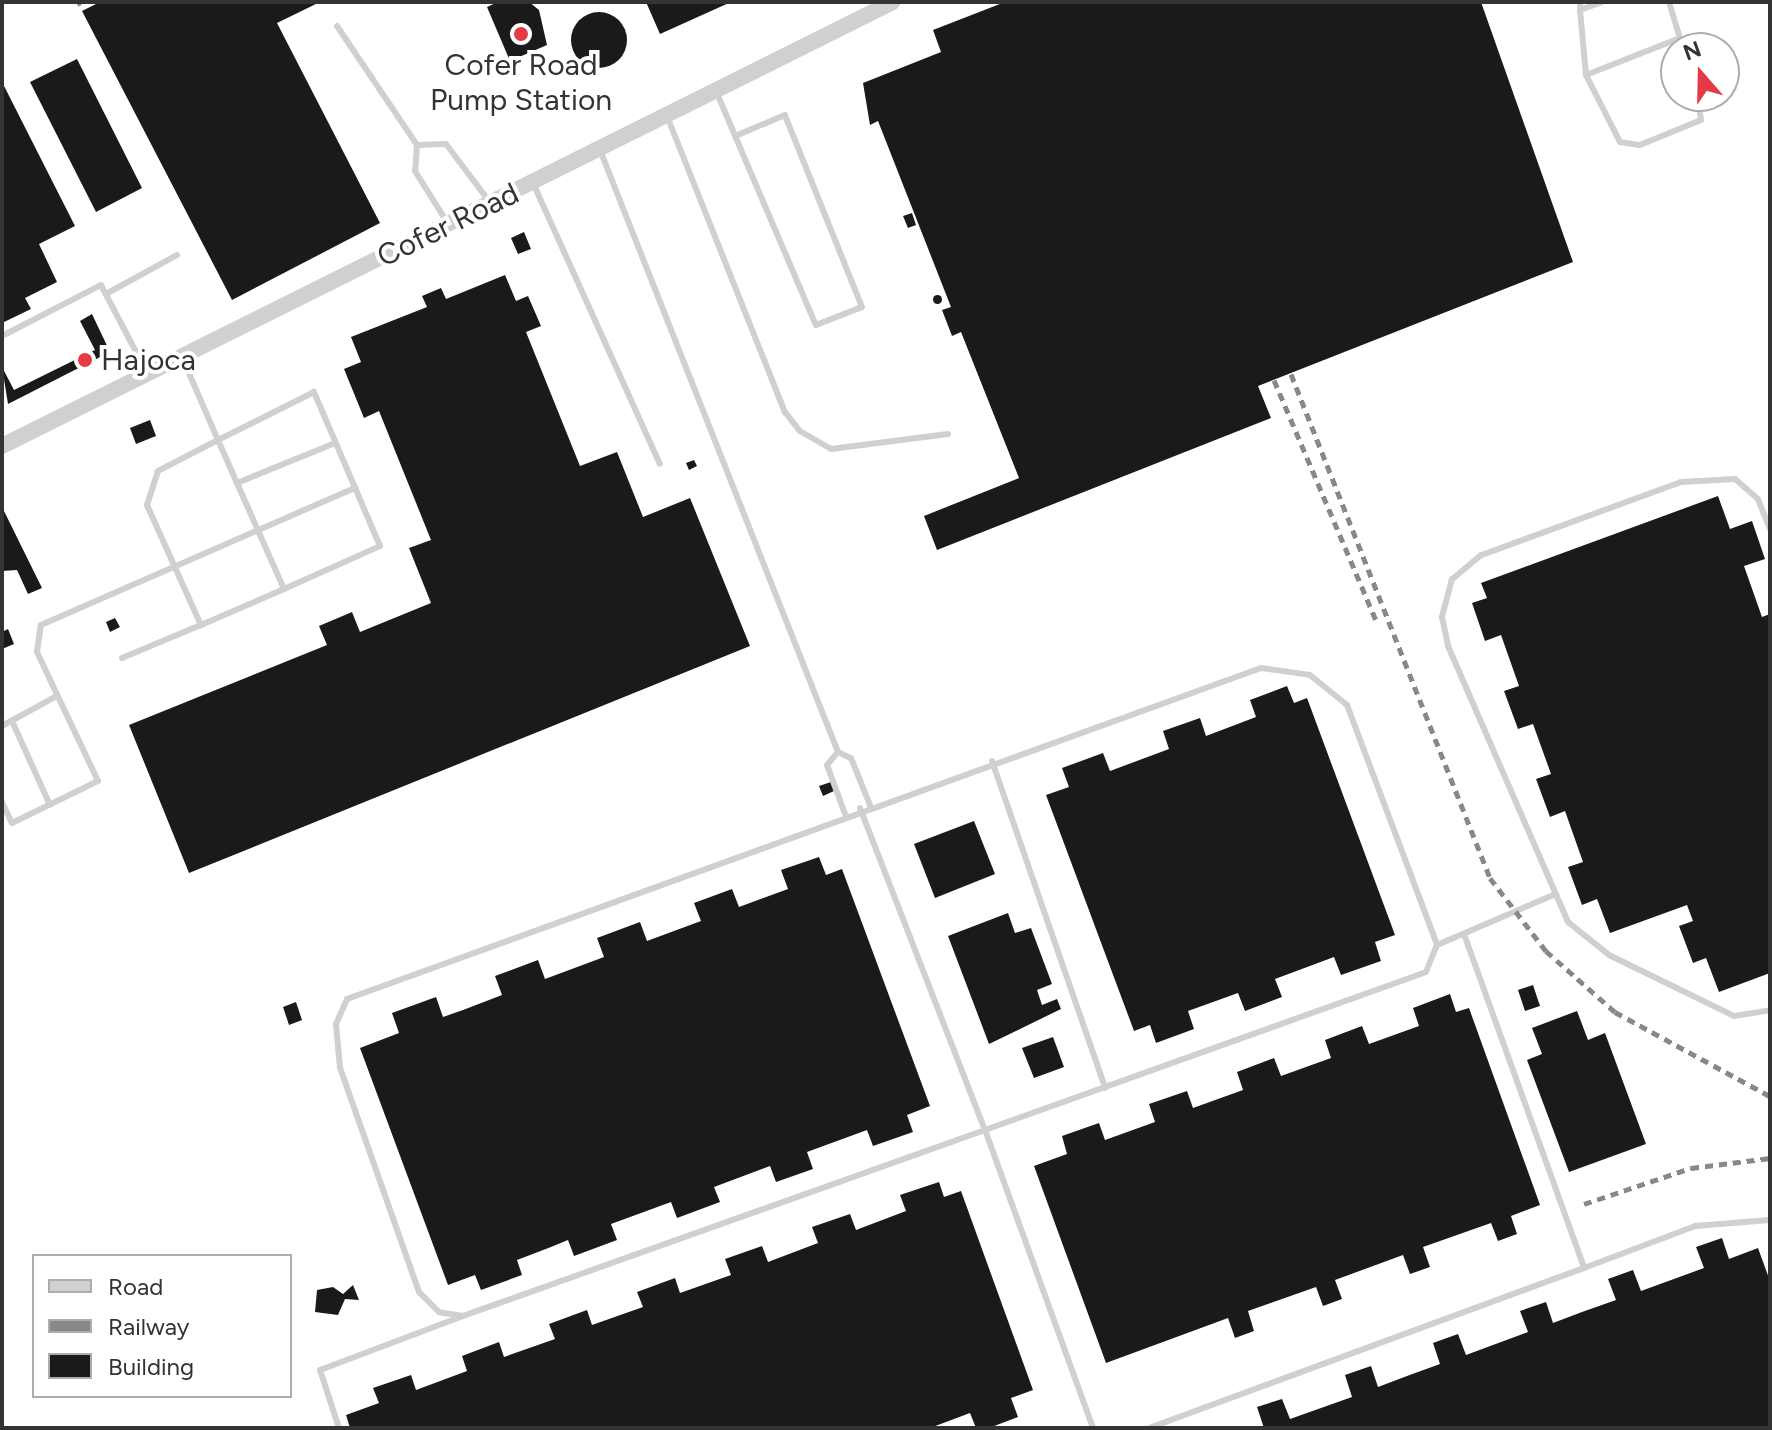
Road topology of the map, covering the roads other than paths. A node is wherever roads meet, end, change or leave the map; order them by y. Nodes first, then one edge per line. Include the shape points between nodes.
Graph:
1 (1602, 2) edge
2 (1669, 2) edge
3 (887, 3) edge
4 (1580, 6) edge
5 (337, 26) dead end
6 (1678, 32) edge
7 (1660, 46) edge
8 (1586, 75) junction
9 (716, 91) junction
10 (1700, 112) edge
11 (667, 116) junction
12 (735, 136) junction
13 (417, 145) junction
14 (600, 150) junction
15 (533, 183) junction
16 (491, 204) junction
17 (449, 225) junction
18 (177, 255) dead end
19 (106, 294) junction
20 (2, 336) edge
21 (182, 357) junction
22 (147, 374) junction
23 (948, 434) dead end
24 (218, 440) junction
25 (335, 443) junction
26 (2, 446) edge
27 (660, 464) dead end
28 (237, 483) junction
29 (355, 488) junction
30 (257, 527) junction
31 (1770, 529) edge
32 (173, 563) junction
33 (284, 589) junction
34 (201, 625) junction
35 (122, 658) dead end
36 (55, 697) junction
37 (12, 721) junction
38 (2, 726) edge
39 (838, 752) junction
40 (992, 761) junction
41 (2, 802) edge
42 (50, 805) junction
43 (870, 805) junction
44 (860, 808) junction
45 (845, 814) junction
46 (1553, 895) junction
47 (1464, 934) junction
48 (1437, 945) junction
49 (1770, 1010) edge
50 (1105, 1088) junction
51 (985, 1130) junction
52 (1770, 1220) edge
53 (1584, 1268) junction
54 (463, 1316) junction
55 (339, 1428) edge
56 (1093, 1428) edge
57 (1149, 1428) edge

1 - 4 lane
2 - 6 lane
3 - 9 street, Cofer Road
4 - 8 lane
5 - 13 lane
7 - 8 lane
8 - 10 lane via 1620,142 1640,145 1701,120
9 - 11 street, Cofer Road
9 - 12 lane
11 - 14 street, Cofer Road
11 - 23 lane via 785,412 800,431 831,449
12 - 12 lane via 816,325 862,307 785,115
13 - 16 lane via 446,144
13 - 17 lane via 415,171
14 - 15 street, Cofer Road
14 - 39 lane
15 - 16 street, Cofer Road
15 - 27 lane
16 - 17 street, Cofer Road
17 - 21 street, Cofer Road
18 - 19 lane
19 - 20 lane via 101,285
19 - 22 lane
21 - 22 street, Cofer Road
21 - 24 lane
22 - 26 street, Cofer Road
24 - 25 lane via 314,392
24 - 28 lane
24 - 32 lane via 158,471 147,505
25 - 28 lane
25 - 29 lane
28 - 30 lane
29 - 30 lane
29 - 33 lane via 380,546
30 - 32 lane
30 - 33 lane
31 - 46 lane via 1748,486 1708,476 1481,555 1452,579 1442,617 1448,646
32 - 34 lane
32 - 36 lane via 41,625 37,652
33 - 34 lane
34 - 35 lane
36 - 37 lane
36 - 42 lane via 98,781
37 - 38 lane
37 - 42 lane
39 - 43 lane via 851,758
39 - 45 lane via 827,765
40 - 43 lane
40 - 48 lane via 1243,671 1310,675 1347,705
40 - 50 lane
41 - 42 lane via 12,823
43 - 44 lane
44 - 45 lane
44 - 51 lane
45 - 54 lane via 347,999 334,1047 419,1292 439,1312
46 - 47 lane
46 - 49 lane via 1568,922 1621,961 1734,1016
47 - 48 lane
47 - 53 lane
48 - 50 lane via 1426,972
50 - 51 lane
51 - 54 lane
51 - 56 lane
52 - 53 lane via 1695,1226
53 - 57 lane
54 - 55 lane via 320,1370

